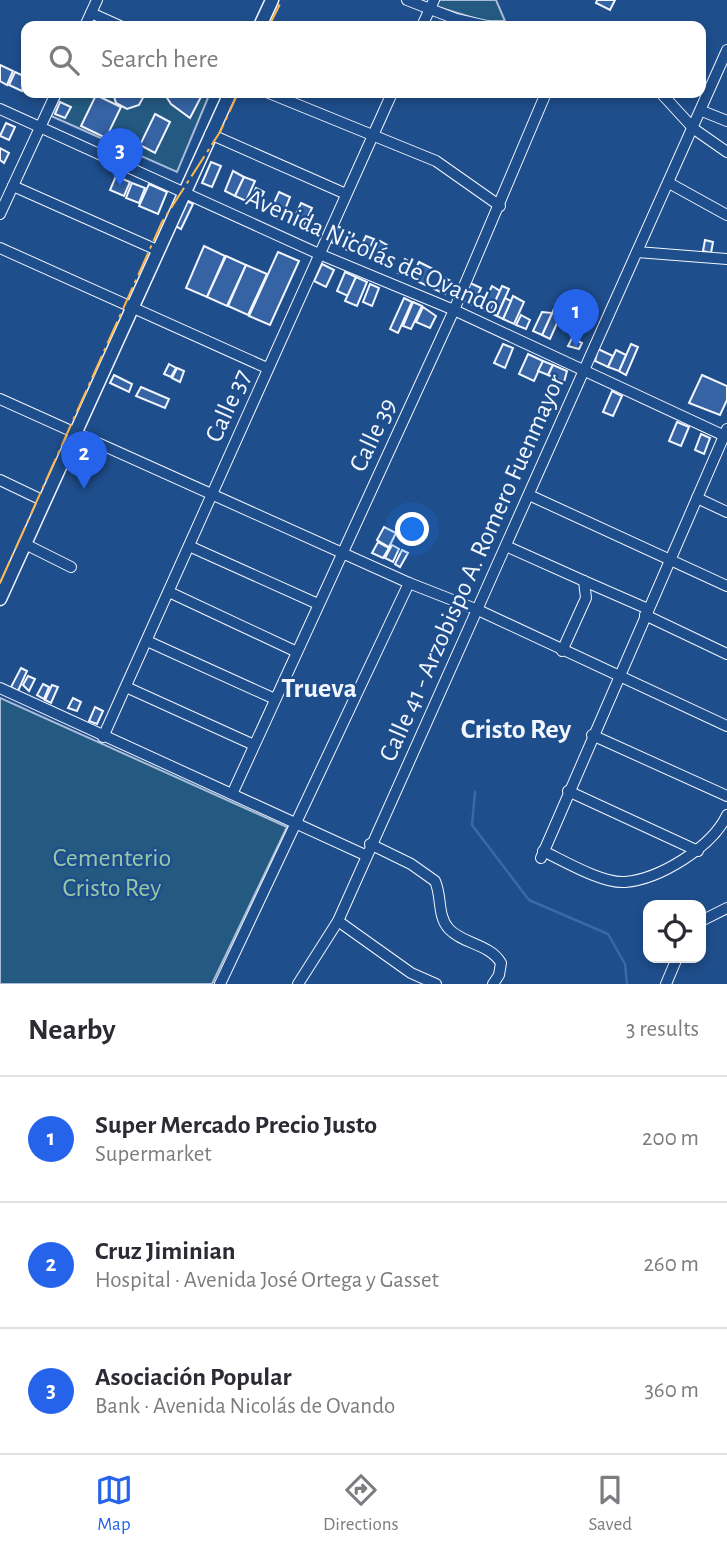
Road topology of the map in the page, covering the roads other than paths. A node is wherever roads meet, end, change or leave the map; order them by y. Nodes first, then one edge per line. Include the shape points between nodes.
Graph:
1 (97, 0) edge
2 (272, 0) edge
3 (407, 0) edge
4 (432, 5) edge
5 (91, 13) junction
6 (87, 21) edge
7 (109, 21) edge
8 (262, 21) edge
9 (424, 21) edge
10 (474, 21) edge
11 (726, 55) edge
12 (54, 98) edge
13 (228, 98) edge
14 (281, 98) edge
15 (390, 98) edge
16 (544, 98) edge
17 (666, 98) edge
18 (0, 109) edge
19 (702, 111) junction
20 (727, 121) edge
21 (41, 127) junction
22 (694, 129) junction
23 (211, 134) junction
24 (373, 137) junction
25 (727, 152) edge
26 (669, 183) junction
27 (13, 186) junction
28 (184, 191) junction
29 (346, 194) junction
30 (500, 206) junction
31 (0, 214) edge
32 (727, 215) edge
33 (0, 248) edge
34 (157, 250) junction
35 (637, 252) junction
36 (319, 254) junction
37 (727, 259) edge
38 (132, 306) junction
39 (454, 310) junction
40 (267, 368) junction
41 (583, 371) junction
42 (0, 399) edge
43 (75, 433) junction
44 (726, 434) edge
45 (0, 480) edge
46 (212, 494) junction
47 (529, 495) junction
48 (697, 498) junction
49 (44, 500) junction
50 (727, 512) edge
51 (25, 544) junction
52 (189, 546) junction
53 (506, 546) junction
54 (341, 552) junction
55 (670, 558) junction
56 (71, 567) dead end
57 (584, 582) junction
58 (409, 583) junction
59 (727, 586) edge
60 (169, 592) junction
61 (0, 599) edge
62 (318, 604) junction
63 (478, 610) junction
64 (647, 612) junction
65 (147, 641) junction
66 (562, 651) junction
67 (296, 652) junction
68 (727, 654) edge
69 (618, 678) junction
70 (126, 687) junction
71 (0, 688) edge
72 (275, 699) junction
73 (727, 726) edge
74 (592, 735) junction
75 (103, 737) junction
76 (254, 745) junction
77 (568, 791) junction
78 (233, 792) junction
79 (727, 796) edge
80 (727, 815) edge
81 (297, 822) junction
82 (370, 844) junction
83 (698, 850) junction
84 (365, 855) junction
85 (727, 908) edge
86 (706, 918) edge
87 (338, 921) junction
88 (675, 963) edge
89 (411, 973) junction
90 (220, 984) edge
91 (298, 984) edge
92 (419, 984) edge
93 (436, 984) edge
94 (493, 984) edge
95 (666, 984) edge

1 - 5 street
2 - 8 main road
3 - 4 street
4 - 9 street
4 - 10 street
5 - 6 street
5 - 7 street
11 - 19 street, Calle 41 - Arzobispo A. Romero Fuenmayor
12 - 21 street
13 - 23 main road
14 - 24 street
15 - 24 street, Calle 37
16 - 30 street, Calle 39
17 - 22 street
18 - 21 street, Avenida Nicolás de Ovando
19 - 20 street
19 - 22 street, Calle 41 - Arzobispo A. Romero Fuenmayor
21 - 27 street
21 - 28 street, Avenida Nicolás de Ovando
22 - 25 street
22 - 26 street, Calle 41 - Arzobispo A. Romero Fuenmayor
23 - 28 main road
23 - 29 street
24 - 29 street, Calle 37
24 - 30 street via 436,161
26 - 32 street
26 - 35 street, Calle 41 - Arzobispo A. Romero Fuenmayor
27 - 31 street
27 - 34 street
28 - 34 main road
28 - 36 street, Avenida Nicolás de Ovando
29 - 36 street, Calle 37
30 - 39 street, Calle 39
33 - 38 street
34 - 38 main road
35 - 37 street
35 - 41 street, Calle 41 - Arzobispo A. Romero Fuenmayor
36 - 39 street, Avenida Nicolás de Ovando
36 - 40 street, Calle 37
38 - 40 street
38 - 43 main road
39 - 41 street, Avenida Nicolás de Ovando
39 - 54 street, Calle 39
40 - 46 street, Calle 37
41 - 44 street, Avenida Nicolás de Ovando
41 - 47 street, Calle 41 - Arzobispo A. Romero Fuenmayor
42 - 43 street
43 - 46 street
43 - 49 main road
44 - 48 street
45 - 49 street
46 - 52 street, Calle 37
46 - 54 street
47 - 53 street, Calle 41 - Arzobispo A. Romero Fuenmayor
47 - 55 street
48 - 50 street
48 - 55 street
49 - 51 main road
51 - 56 street
51 - 61 main road
52 - 60 street, Calle 37
52 - 62 street
53 - 57 street
53 - 63 street, Calle 41 - Arzobispo A. Romero Fuenmayor
54 - 58 street
54 - 62 street, Calle 39
55 - 59 street
55 - 64 street
57 - 64 street
57 - 66 street via 586,598
58 - 63 street
58 - 81 street
60 - 65 street, Calle 37
60 - 67 street
62 - 67 street, Calle 39
63 - 66 street
63 - 82 street, Calle 41 - Arzobispo A. Romero Fuenmayor
64 - 68 street
64 - 69 street
65 - 70 street, Calle 37
65 - 72 street
66 - 69 street
67 - 72 street, Calle 39
69 - 73 street
69 - 74 street
70 - 75 street, Calle 37
70 - 76 street
71 - 75 street
72 - 76 street, Calle 39
74 - 77 street
74 - 79 street
75 - 78 street
76 - 78 street, Calle 39
77 - 83 street
77 - 83 street via 542,855 606,880 624,882 657,872
78 - 81 street
80 - 83 street via 711,841
81 - 84 street
81 - 90 street
82 - 84 street, Calle 41 - Arzobispo A. Romero Fuenmayor
82 - 94 street via 411,863 435,881 449,929 501,963
84 - 87 street, Calle 41 - Arzobispo A. Romero Fuenmayor
85 - 86 street
87 - 89 street
87 - 91 street, Calle 41 - Arzobispo A. Romero Fuenmayor
88 - 95 street
89 - 92 street
89 - 93 street

